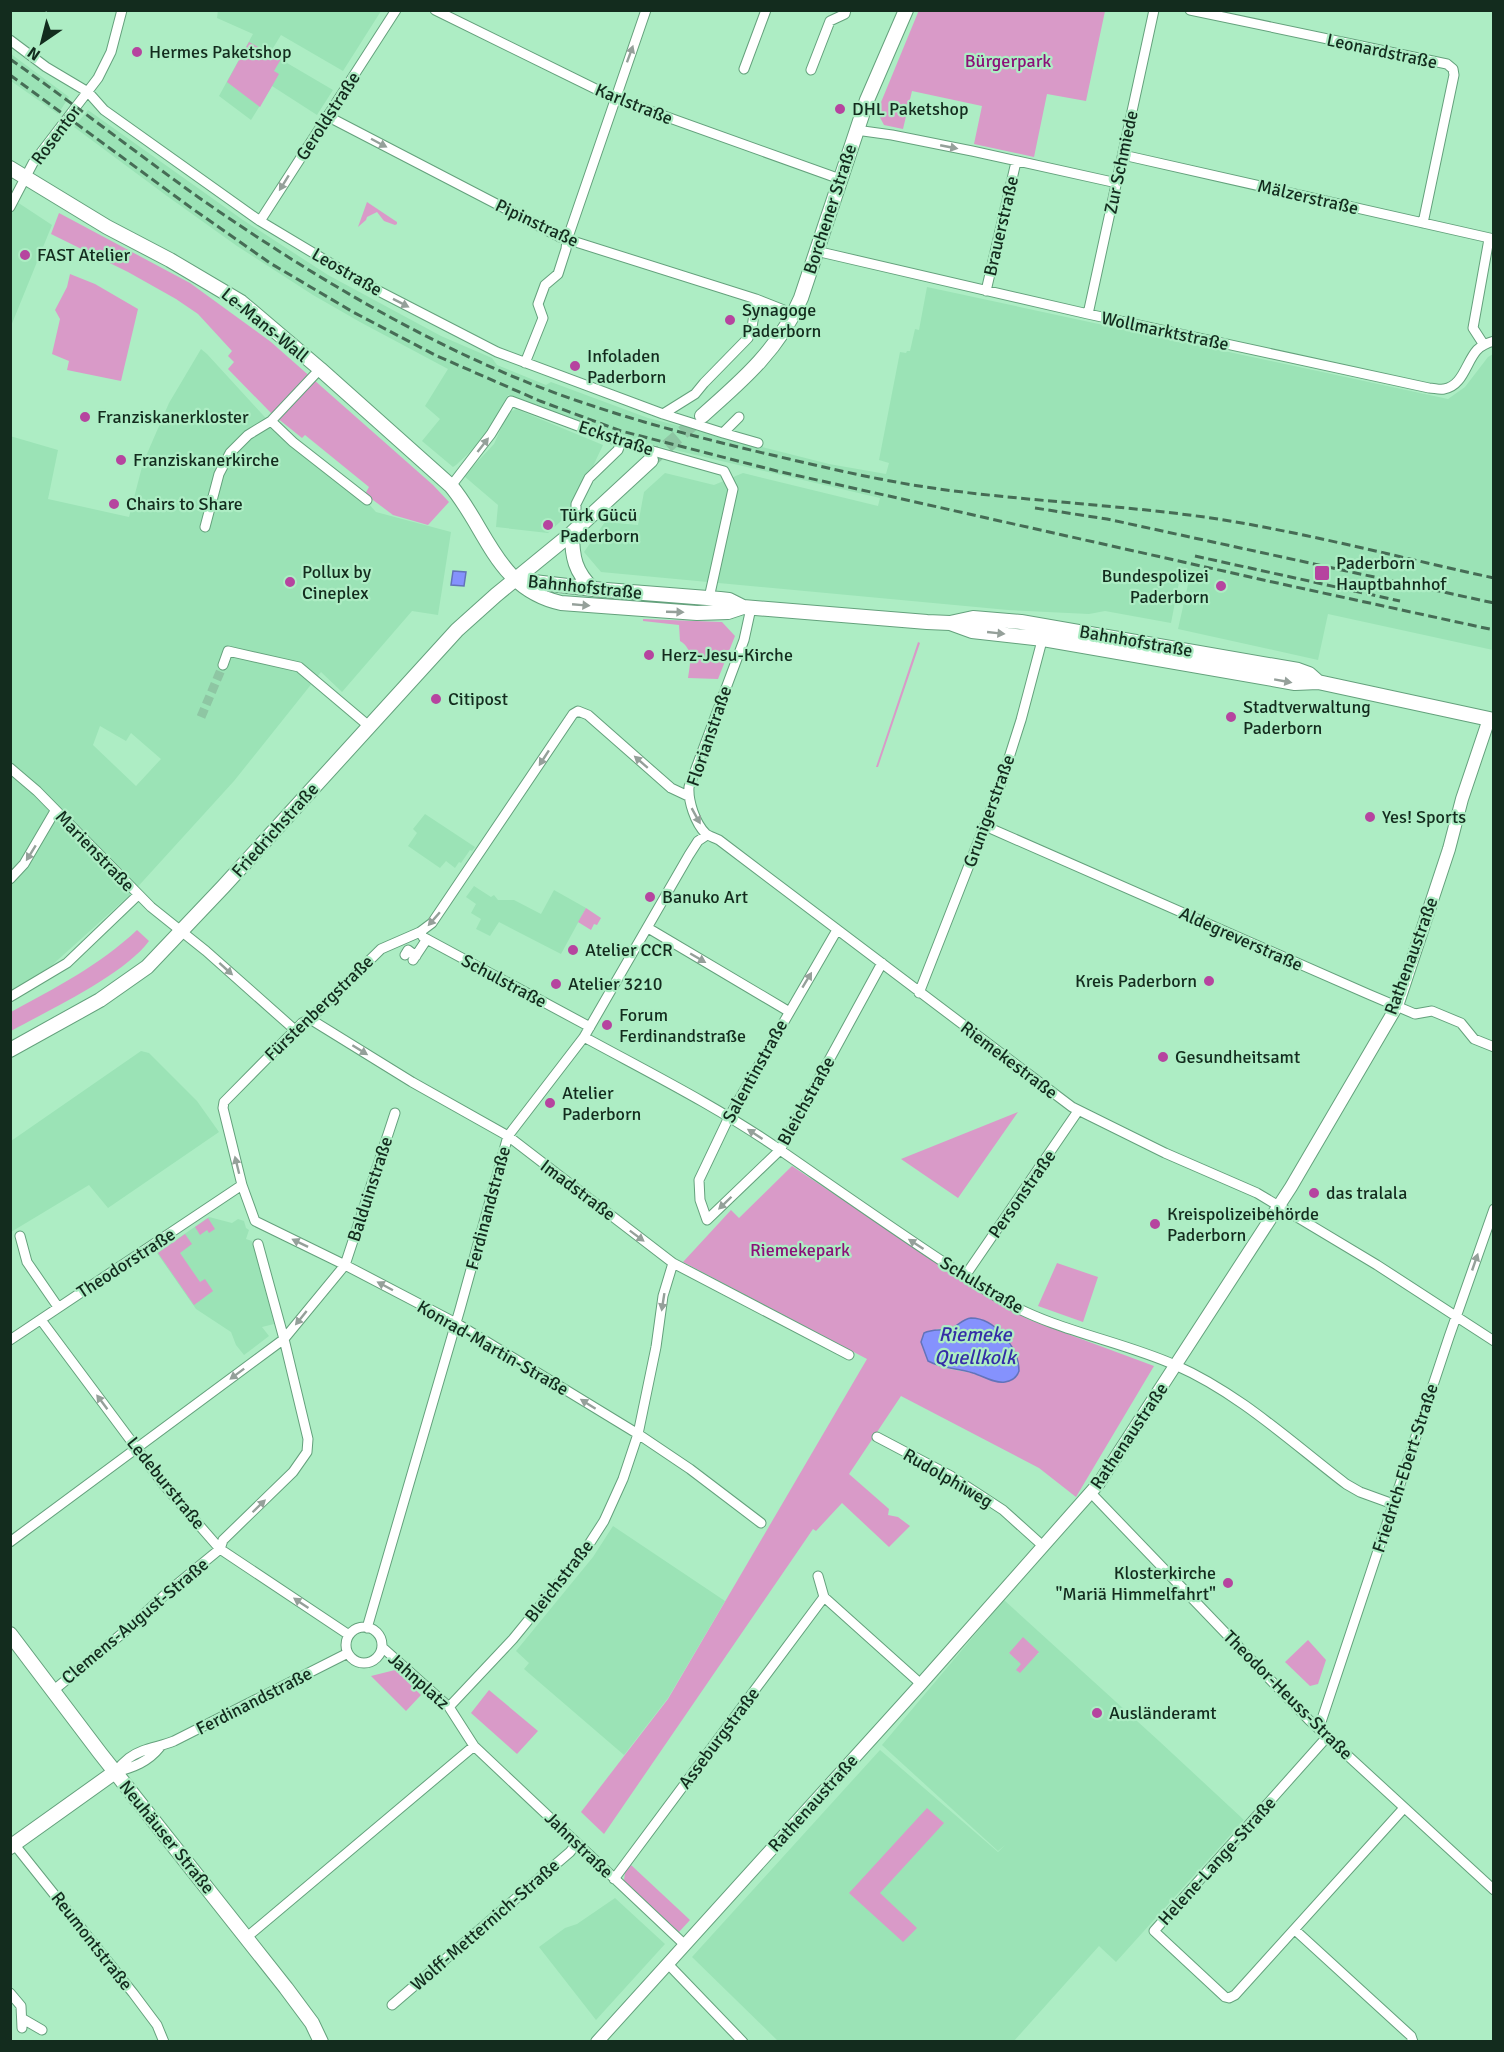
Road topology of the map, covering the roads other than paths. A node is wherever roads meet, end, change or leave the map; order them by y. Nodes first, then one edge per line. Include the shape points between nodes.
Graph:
1 (123, 10) edge
2 (396, 10) edge
3 (435, 10) edge
4 (646, 10) edge
5 (766, 10) edge
6 (846, 10) edge
7 (906, 10) edge
8 (1154, 10) edge
9 (1190, 10) edge
10 (10, 40) edge
11 (744, 69) dead end
12 (812, 70) dead end
13 (88, 92) junction
14 (614, 98) junction
15 (327, 116) junction
16 (856, 130) junction
17 (1123, 155) junction
18 (1016, 162) junction
19 (10, 168) edge
20 (25, 178) junction
21 (840, 179) junction
22 (1117, 183) junction
23 (10, 207) edge
24 (260, 221) junction
25 (1423, 223) junction
26 (1491, 239) edge
27 (567, 240) junction
28 (816, 251) junction
29 (986, 291) junction
30 (756, 299) junction
31 (794, 314) junction
32 (1088, 314) junction
33 (1494, 341) edge
34 (1484, 345) junction
35 (525, 363) junction
36 (320, 369) junction
37 (663, 414) junction
38 (702, 416) tunnel mouth
39 (739, 417) dead end
40 (271, 421) junction
41 (723, 433) junction
42 (621, 442) junction
43 (758, 443) dead end
44 (651, 460) tunnel mouth
45 (451, 486) junction
46 (367, 500) dead end
47 (576, 508) dead end
48 (206, 527) dead end
49 (572, 533) junction
50 (516, 580) junction
51 (593, 589) junction
52 (710, 598) junction
53 (747, 607) junction
54 (1044, 632) junction
55 (223, 665) tunnel mouth
56 (1491, 720) edge
57 (370, 727) junction
58 (10, 768) edge
59 (688, 796) junction
60 (55, 811) junction
61 (986, 826) junction
62 (706, 835) junction
63 (10, 879) edge
64 (138, 895) junction
65 (648, 928) junction
66 (837, 930) junction
67 (181, 932) junction
68 (423, 936) junction
69 (411, 957) dead end
70 (882, 963) junction
71 (919, 993) junction
72 (10, 997) edge
73 (1397, 1005) junction
74 (788, 1011) junction
75 (310, 1019) junction
76 (590, 1027) junction
77 (295, 1030) junction
78 (584, 1037) junction
79 (1494, 1047) edge
80 (10, 1050) edge
81 (1078, 1111) junction
82 (396, 1113) dead end
83 (729, 1117) junction
84 (508, 1136) junction
85 (780, 1150) junction
86 (242, 1185) junction
87 (1279, 1206) junction
88 (1494, 1209) edge
89 (707, 1220) joint
90 (255, 1221) joint
91 (20, 1236) dead end
92 (258, 1244) dead end
93 (673, 1263) junction
94 (345, 1265) junction
95 (965, 1276) junction
96 (58, 1307) junction
97 (1456, 1315) junction
98 (41, 1320) junction
99 (456, 1323) junction
100 (284, 1339) junction
101 (10, 1340) edge
102 (1494, 1341) edge
103 (849, 1356) dead end
104 (1177, 1366) junction
105 (638, 1434) junction
106 (877, 1437) dead end
107 (137, 1448) junction
108 (1091, 1493) junction
109 (1393, 1504) junction
110 (761, 1523) dead end
111 (10, 1542) edge
112 (1043, 1546) junction
113 (220, 1549) junction
114 (818, 1576) dead end
115 (824, 1597) junction
116 (367, 1628) junction
117 (10, 1634) edge
118 (349, 1635) junction
119 (382, 1647) junction
120 (348, 1653) junction
121 (921, 1684) junction
122 (54, 1690) junction
123 (449, 1707) junction
124 (1317, 1727) junction
125 (1328, 1737) junction
126 (474, 1746) junction
127 (115, 1772) junction
128 (1404, 1808) junction
129 (577, 1843) junction
130 (12, 1845) edge
131 (614, 1879) junction
132 (1494, 1890) edge
133 (1295, 1929) junction
134 (247, 1937) junction
135 (685, 1945) junction
136 (668, 1964) junction
137 (10, 1993) edge
138 (392, 2006) dead end
139 (42, 2030) dead end
140 (164, 2042) edge
141 (321, 2042) edge
142 (597, 2042) edge
143 (743, 2042) edge
144 (1413, 2042) edge

1 - 13 street, Rosentor via 111,52
2 - 15 street, Geroldstraße
3 - 14 street, Karlstraße
14 -> 4 street
5 - 11 street
6 - 12 street via 830,21
7 - 16 main road, Borchener Straße
8 - 17 street, Zur Schmiede
9 - 25 street, Leonardstraße via 1447,64 1453,69
10 - 13 street, Leostraße
13 - 20 street, Rosentor
13 - 24 street, Leostraße via 104,110
14 - 21 street, Karlstraße
14 - 27 street
15 -> 24 street, Geroldstraße
15 -> 27 street, Pipinstraße
16 -> 18 street
16 - 21 main road, Borchener Straße
17 - 22 street, Zur Schmiede
17 - 25 street, Mälzerstraße
18 - 22 street
18 - 29 street, Brauerstraße
19 - 20 main road, Le-Mans-Wall
20 - 23 street, Rosentor
20 - 36 main road, Le-Mans-Wall via 220,289
21 - 28 main road, Borchener Straße
22 - 32 street, Zur Schmiede
24 -> 35 street, Leostraße via 365,284
25 - 26 street, Mälzerstraße
26 - 34 street via 1473,328
27 - 30 street, Pipinstraße
27 - 35 street via 558,274 545,285 538,304 543,318
28 - 29 street, Wollmarktstraße
28 - 31 main road, Borchener Straße
29 - 32 street, Wollmarktstraße
30 - 31 street, Pipinstraße
30 - 37 street via 748,338 695,394
31 - 38 main road, Borchener Straße via 765,357
32 - 34 street, Wollmarktstraße via 1443,389 1452,386
33 - 34 street
35 - 37 street, Leostraße
36 - 40 street
36 - 45 main road, Le-Mans-Wall
37 - 41 street, Leostraße
39 - 41 street
40 - 46 street
40 - 48 street via 249,435 221,466
41 - 43 street, Leostraße
45 -> 42 street, Eckstraße via 511,401
42 - 47 street via 618,450 589,478
42 - 52 street, Eckstraße via 724,471 733,489
44 - 49 main road
45 - 50 main road, Le-Mans-Wall via 471,512 486,544
49 - 50 main road
49 - 51 main road via 574,563
50 - 51 main road, Bahnhofstraße
50 -> 53 main road, Bahnhofstraße via 541,597 561,603 697,613
50 - 57 main road, Friedrichstraße via 457,630
51 - 52 main road, Bahnhofstraße
52 - 53 main road, Bahnhofstraße
53 - 54 main road, Bahnhofstraße via 950,623 972,631
53 - 59 street, Florianstraße via 744,640
54 - 56 main road, Bahnhofstraße via 1295,683 1318,682
54 - 61 street, Grunigerstraße
55 - 57 street via 228,651 299,667
56 - 73 street, Rathenaustraße
57 - 67 main road, Friedrichstraße
58 - 60 street, Marienstraße
59 -> 62 street
59 -> 68 street, Fürstenbergstraße via 671,788 588,715 578,711
60 -> 63 street via 24,864
60 - 64 street, Marienstraße
61 - 71 street, Grunigerstraße
61 - 73 street, Aldegreverstraße
62 - 65 street, Ferdinandstraße via 688,855
62 - 66 street, Riemekestraße via 719,840
64 - 67 street, Marienstraße
64 - 72 street via 68,963
65 -> 74 street
65 - 76 street, Ferdinandstraße
66 - 70 street, Riemekestraße
74 -> 66 street, Salentinstraße
67 -> 77 street
67 - 80 main road, Friedrichstraße via 147,967 119,988
68 - 69 street, Fürstenbergstraße
68 - 75 street, Fürstenbergstraße via 381,949
68 - 76 street, Schulstraße
70 - 71 street, Riemekestraße
70 - 85 street, Bleichstraße
71 - 81 street, Riemekestraße
73 - 79 street, Aldegreverstraße via 1415,1014 1432,1011 1452,1019 1461,1023 1474,1039
73 - 87 street, Rathenaustraße
74 - 83 street, Salentinstraße
75 - 77 street, Fürstenbergstraße
75 -> 84 street, Imadstraße
76 - 78 street, Ferdinandstraße
86 -> 77 street, Fürstenbergstraße via 224,1102
78 - 83 street, Schulstraße
78 - 84 street, Ferdinandstraße
81 - 87 street, Riemekestraße
81 - 95 street, Personstraße
82 - 94 street, Balduinstraße
85 -> 83 street, Schulstraße
83 - 89 street, Salentinstraße via 699,1180
84 -> 93 street, Imadstraße
84 - 99 street, Ferdinandstraße
85 -> 89 street, Bleichstraße
95 -> 85 street, Schulstraße
86 - 90 street, Fürstenbergstraße
86 - 96 street, Theodorstraße
87 - 97 street, Riemekestraße
87 - 104 street, Rathenaustraße
97 -> 88 street, Friedrich-Ebert-Straße
94 -> 90 street, Konrad-Martin-Straße
91 - 96 street via 27,1262
92 - 100 street
93 - 103 street, Imadstraße
93 -> 105 street, Bleichstraße via 663,1296
99 -> 94 street, Konrad-Martin-Straße
94 -> 100 street
95 - 104 street, Schulstraße via 1030,1314
96 - 98 street, Theodorstraße
97 - 102 street, Riemekestraße
97 - 109 street, Friedrich-Ebert-Straße
98 - 101 street, Theodorstraße
107 -> 98 street, Ledeburstraße
105 -> 99 street, Konrad-Martin-Straße
99 - 116 street, Ferdinandstraße
100 -> 107 street
113 -> 100 street, Clemens-August-Straße via 223,1540 293,1472 307,1452 308,1439
104 - 108 street, Rathenaustraße
104 - 109 street, Schulstraße via 1264,1419 1346,1484
105 - 110 street
105 - 123 street, Bleichstraße via 604,1521 584,1552 513,1640
106 - 112 street, Rudolphiweg via 951,1476 1003,1510
107 - 111 street
107 - 113 street, Ledeburstraße
108 - 112 street, Rathenaustraße
108 - 124 street, Theodor-Heuss-Straße
109 - 124 street, Friedrich-Ebert-Straße
112 - 121 street, Rathenaustraße
118 -> 113 street, Ledeburstraße
113 - 122 street, Clemens-August-Straße
114 - 115 street
115 - 121 street
115 - 131 street, Asseburgstraße
116 - 118 street
116 - 119 street, Jahnplatz via 378,1634
117 - 122 main road, Neuhäuser Straße
118 - 120 street
119 - 120 street, Jahnplatz via 378,1657 369,1662 357,1662
119 - 123 street, Jahnplatz
120 - 127 street, Ferdinandstraße via 160,1747 136,1754
121 - 135 street, Rathenaustraße
122 - 127 main road, Neuhäuser Straße
123 - 126 street, Jahnplatz
124 - 125 street, Theodor-Heuss-Straße
125 - 128 street, Theodor-Heuss-Straße
125 - 133 street, Helene-Lange-Straße via 1154,1931 1229,1998
126 - 129 street, Jahnstraße
126 - 134 street
127 - 130 main road
127 - 134 main road, Neuhäuser Straße
128 - 132 street, Theodor-Heuss-Straße
128 - 133 street, Helene-Lange-Straße
129 - 131 street, Jahnstraße
129 - 138 street, Wolff-Metternich-Straße
130 - 140 street, Reumontstraße via 139,2001
131 - 135 street, Jahnstraße
133 - 144 street
134 - 141 main road, Neuhäuser Straße via 305,2014
135 - 136 street, Rathenaustraße
136 - 142 street, Rathenaustraße
136 - 143 street
137 - 139 street via 21,2006 22,2023

